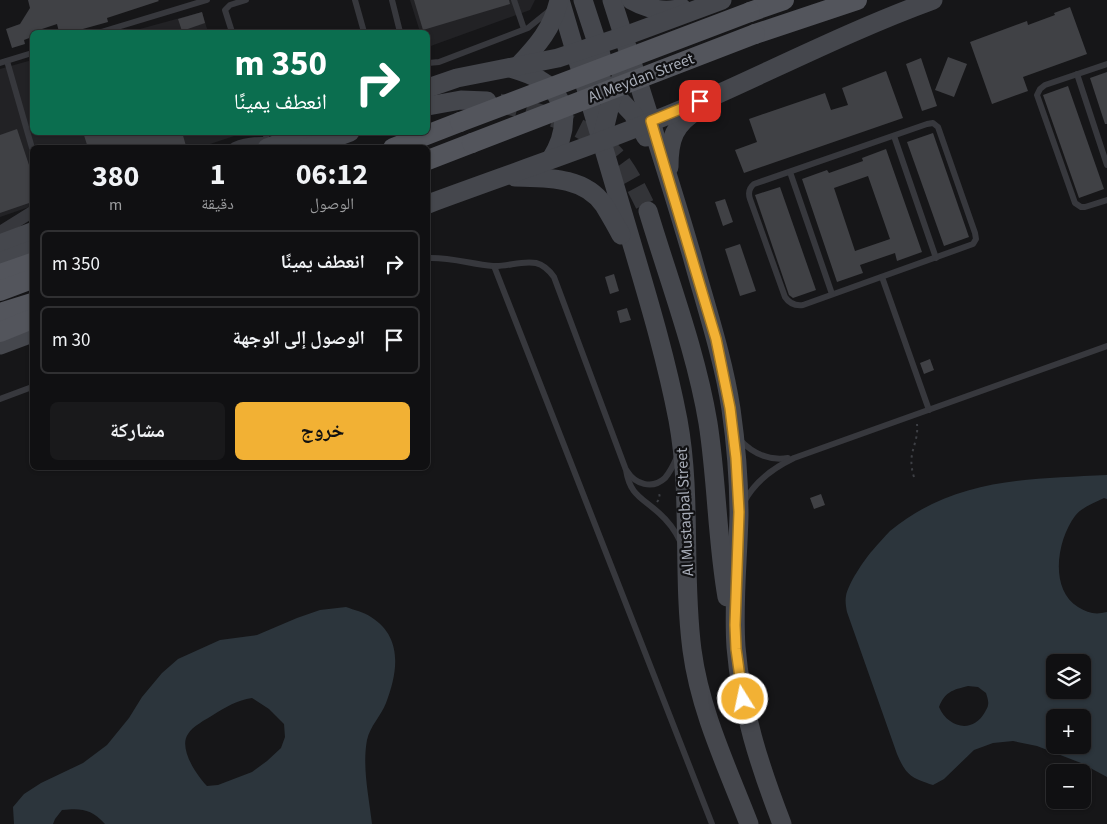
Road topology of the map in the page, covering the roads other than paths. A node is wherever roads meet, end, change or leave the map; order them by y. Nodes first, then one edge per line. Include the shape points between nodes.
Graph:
1 (206, 0) edge
2 (246, 0) edge
3 (354, 0) edge
4 (392, 0) edge
5 (514, 0) edge
6 (559, 0) edge
7 (583, 0) edge
8 (612, 0) edge
9 (631, 0) edge
10 (707, 0) edge
11 (723, 0) edge
12 (784, 0) edge
13 (857, 0) edge
14 (933, 0) edge
15 (526, 28) junction
16 (108, 30) edge
17 (231, 30) edge
18 (363, 30) edge
19 (400, 30) edge
20 (623, 35) junction
21 (597, 45) junction
22 (575, 52) junction
23 (30, 54) edge
24 (631, 59) junction
25 (3, 62) edge
26 (430, 63) edge
27 (1107, 64) edge
28 (514, 67) junction
29 (1077, 74) junction
30 (430, 87) edge
31 (614, 87) junction
32 (718, 94) junction
33 (487, 100) tunnel mouth
34 (430, 106) edge
35 (595, 120) junction
36 (646, 124) junction
37 (430, 134) edge
38 (298, 135) edge
39 (342, 135) edge
40 (426, 135) edge
41 (894, 136) junction
42 (602, 141) junction
43 (269, 142) edge
44 (31, 145) edge
45 (245, 145) edge
46 (315, 145) edge
47 (401, 145) edge
48 (430, 159) edge
49 (551, 159) junction
50 (1107, 165) edge
51 (790, 172) junction
52 (503, 176) junction
53 (668, 176) junction
54 (1107, 200) edge
55 (430, 203) edge
56 (648, 211) tunnel mouth
57 (30, 213) edge
58 (0, 232) edge
59 (30, 233) edge
60 (0, 244) edge
61 (30, 251) edge
62 (430, 258) edge
63 (936, 258) junction
64 (0, 262) edge
65 (637, 262) junction
66 (30, 264) edge
67 (494, 266) junction
68 (0, 274) edge
69 (882, 277) junction
70 (30, 281) edge
71 (0, 292) edge
72 (832, 294) junction
73 (30, 303) edge
74 (0, 313) edge
75 (30, 320) edge
76 (0, 332) edge
77 (30, 334) edge
78 (0, 345) edge
79 (1107, 346) edge
80 (30, 388) edge
81 (0, 399) edge
82 (929, 410) junction
83 (734, 431) junction
84 (682, 447) junction
85 (794, 458) junction
86 (626, 470) junction
87 (739, 512) junction
88 (687, 554) junction
89 (735, 625) junction
90 (712, 824) edge
91 (749, 824) edge
92 (782, 824) edge

1 - 16 lane
2 - 17 lane via 230,5 226,10
3 - 18 lane
4 - 19 lane
5 - 15 lane
6 - 15 lane via 540,20
6 - 22 main road, Al Mustaqbal Street
6 - 28 main road via 543,38
7 - 21 main road
8 - 20 main road
9 - 10 main road via 666,10 685,8
11 - 20 main road
11 - 24 main road via 723,5 713,13 650,40 638,48
12 - 37 main road, Al Meydan Street, bridge
13 - 48 main road, Al Meydan Street, bridge via 755,34
14 - 32 main road via 818,47
15 - 26 lane
20 - 21 main road
20 - 24 main road
20 - 31 main road
21 - 22 main road
21 - 31 main road
22 - 28 main road
22 - 31 main road
22 - 35 main road, Al Mustaqbal Street
23 - 25 lane
24 - 31 main road
24 - 36 main road
25 - 44 lane
27 - 29 lane
28 - 30 main road via 456,78
28 - 49 main road via 548,86 560,102 564,132
29 - 50 lane
29 - 54 lane via 1042,87 1037,98 1075,203 1085,207
31 - 35 main road
31 - 36 main road
31 - 42 main road
32 - 36 main road
32 - 53 main road via 679,125 670,145
33 - 34 main road via 461,100
35 - 42 main road, Al Mustaqbal Street
35 - 49 main road
36 - 42 main road
36 - 53 main road
38 - 43 main road
39 - 46 main road
40 - 47 main road, Al Meydan Street, bridge
41 - 51 lane
41 - 63 lane
41 - 63 lane via 930,123 938,127 975,233 976,239 970,246
42 - 49 main road
42 - 65 main road, Al Mustaqbal Street
43 - 45 street
49 - 52 main road
51 - 72 lane
51 - 72 lane via 754,184 749,191 750,199 787,300 799,305
52 - 55 main road
52 - 65 main road via 557,178 578,184 603,203
53 - 83 main road via 716,339
56 - 89 main road via 703,398 714,469 725,583
57 - 58 street
59 - 60 main road
61 - 64 main road
62 - 67 lane
63 - 69 lane
65 - 84 main road, Al Mustaqbal Street via 666,366
66 - 68 main road
67 - 86 lane via 538,263 554,277
67 - 90 lane
69 - 72 lane
69 - 82 lane
70 - 71 main road
73 - 74 main road
75 - 76 main road
77 - 78 main road
79 - 82 lane
80 - 81 lane
82 - 85 lane
83 - 85 lane via 741,441 760,455
83 - 87 main road
84 - 86 lane via 667,476 658,483 636,482
84 - 88 main road, Al Mustaqbal Street
85 - 87 lane via 763,478
86 - 88 lane via 635,494 671,526
87 - 89 main road
88 - 91 main road, Al Mustaqbal Street via 689,624 697,678 712,730
89 - 92 main road via 748,723

